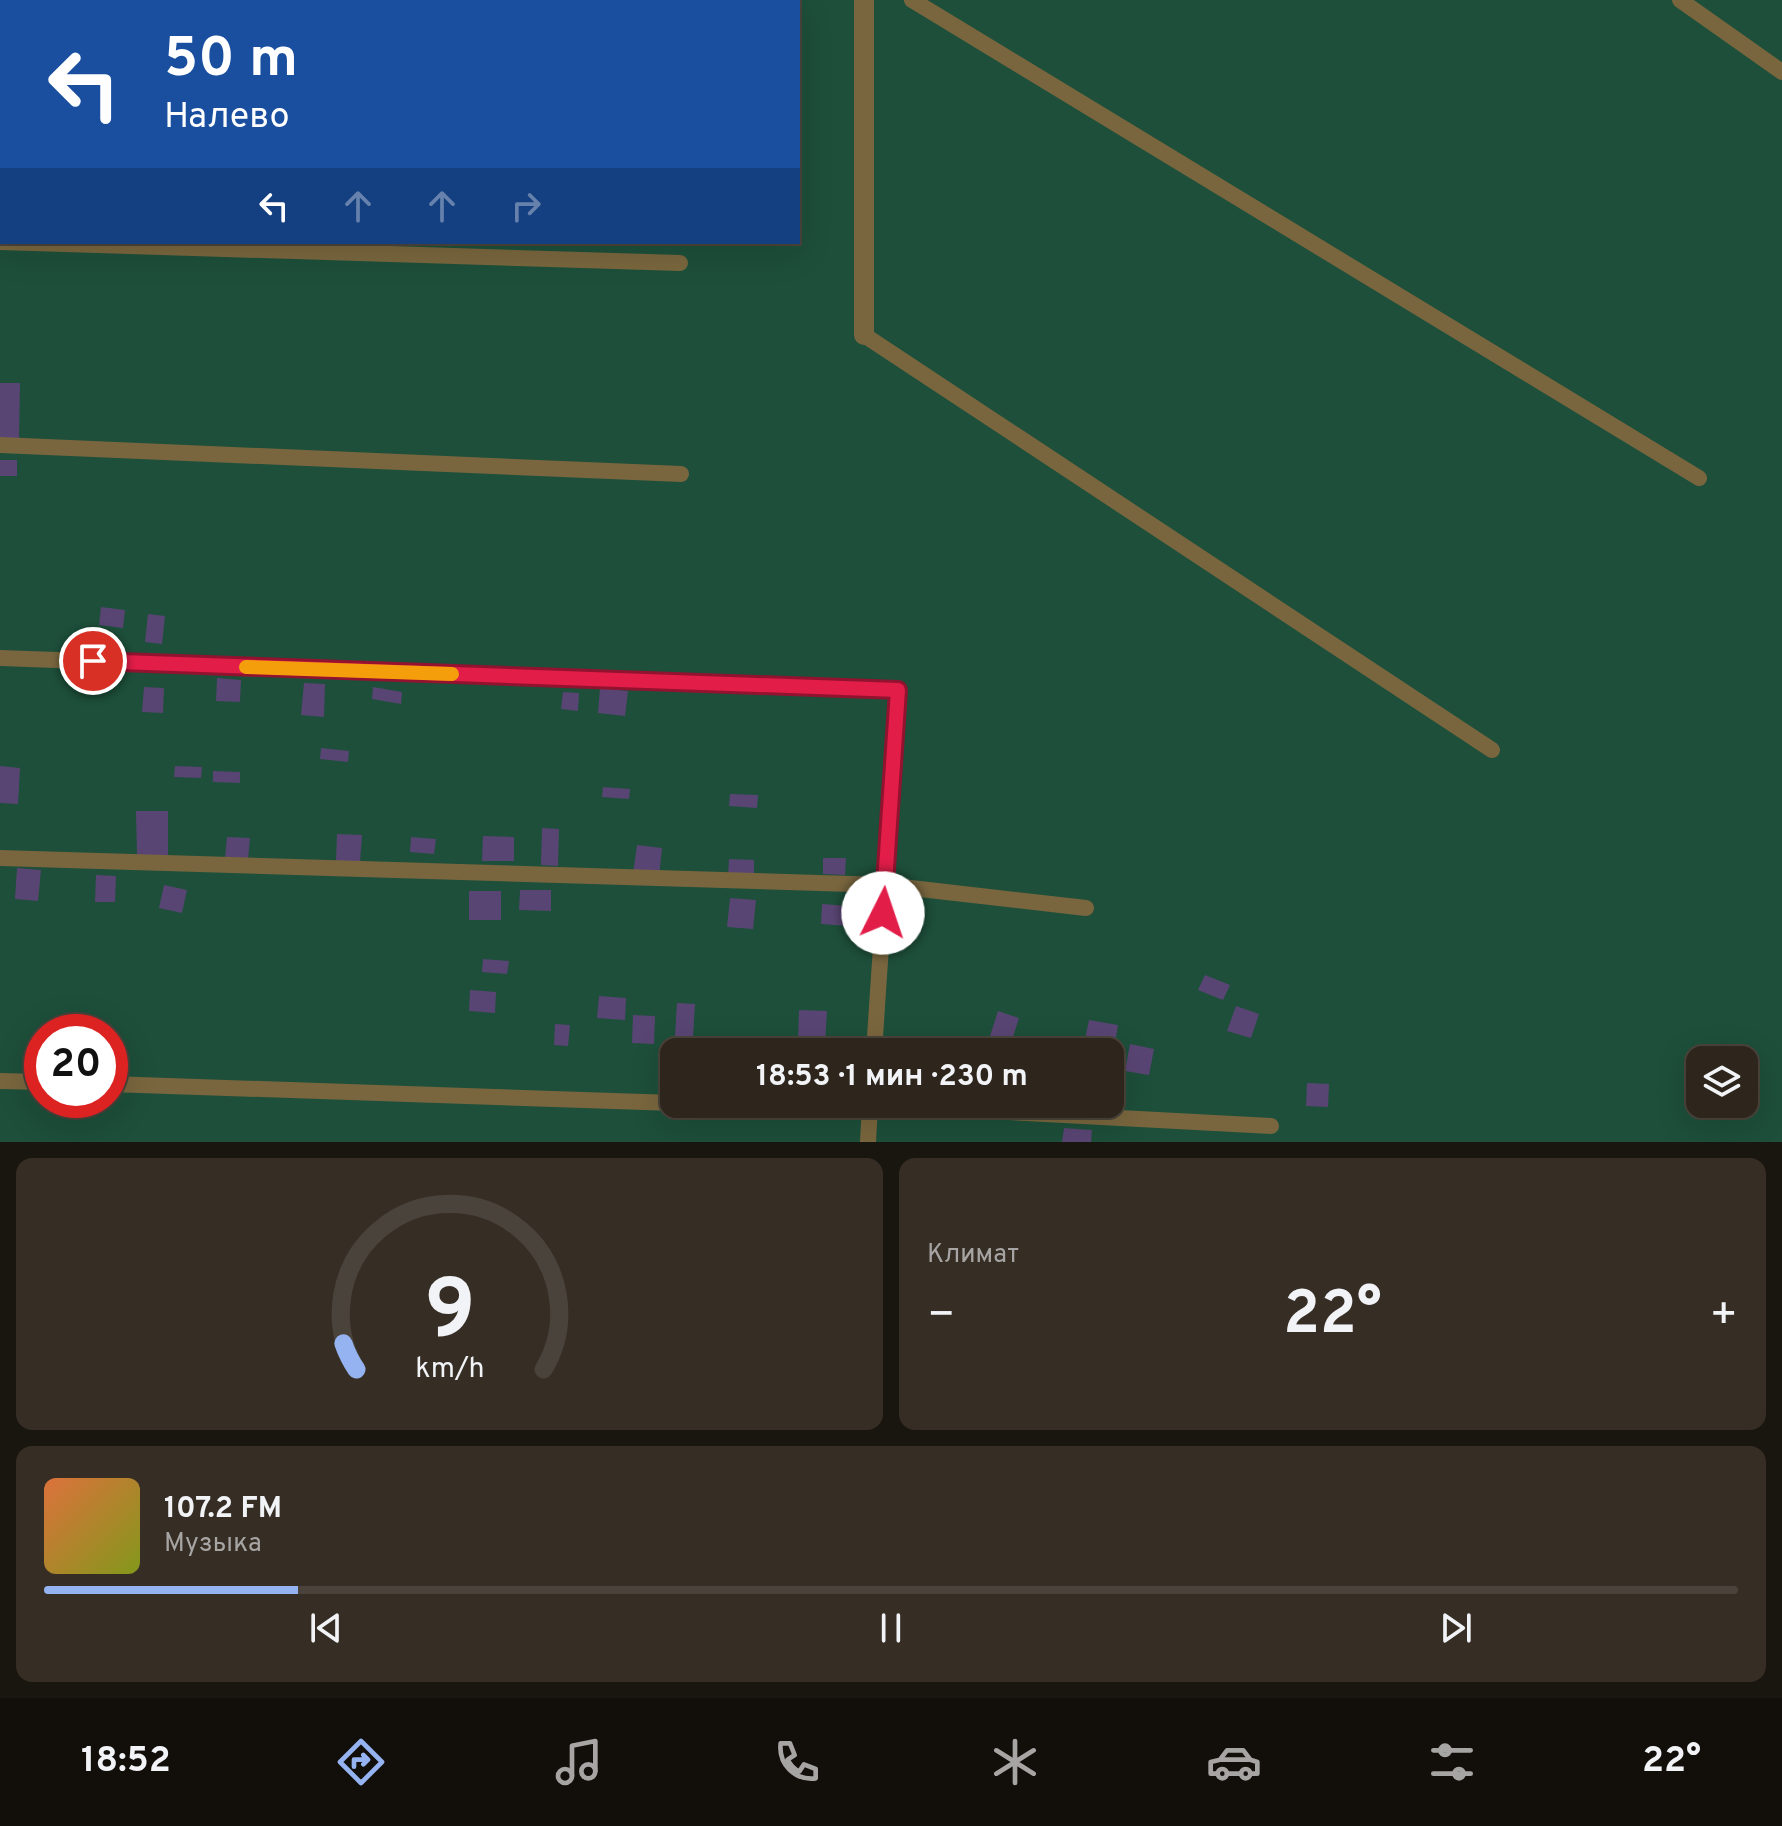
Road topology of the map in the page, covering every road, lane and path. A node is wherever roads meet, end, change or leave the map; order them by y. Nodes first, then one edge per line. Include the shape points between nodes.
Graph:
1 (864, 0) edge
2 (912, 0) edge
3 (1680, 0) edge
4 (1782, 72) edge
5 (65, 244) edge
6 (680, 263) dead end
7 (864, 335) joint
8 (0, 445) edge
9 (681, 474) dead end
10 (1699, 478) dead end
11 (0, 658) edge
12 (1492, 750) dead end
13 (0, 858) edge
14 (885, 885) junction
15 (1086, 908) dead end
16 (875, 1038) edge
17 (0, 1081) edge
18 (24, 1082) edge
19 (128, 1085) edge
20 (660, 1103) edge
21 (869, 1118) edge
22 (1120, 1118) edge
23 (1271, 1126) dead end
24 (868, 1142) edge

1 - 7 street
2 - 10 lane
3 - 4 lane
5 - 6 lane
7 - 12 lane
8 - 9 lane
11 - 14 lane via 898,690
13 - 14 lane
14 - 15 lane
14 - 16 lane
17 - 18 lane
19 - 20 lane
21 - 24 lane
22 - 23 lane

